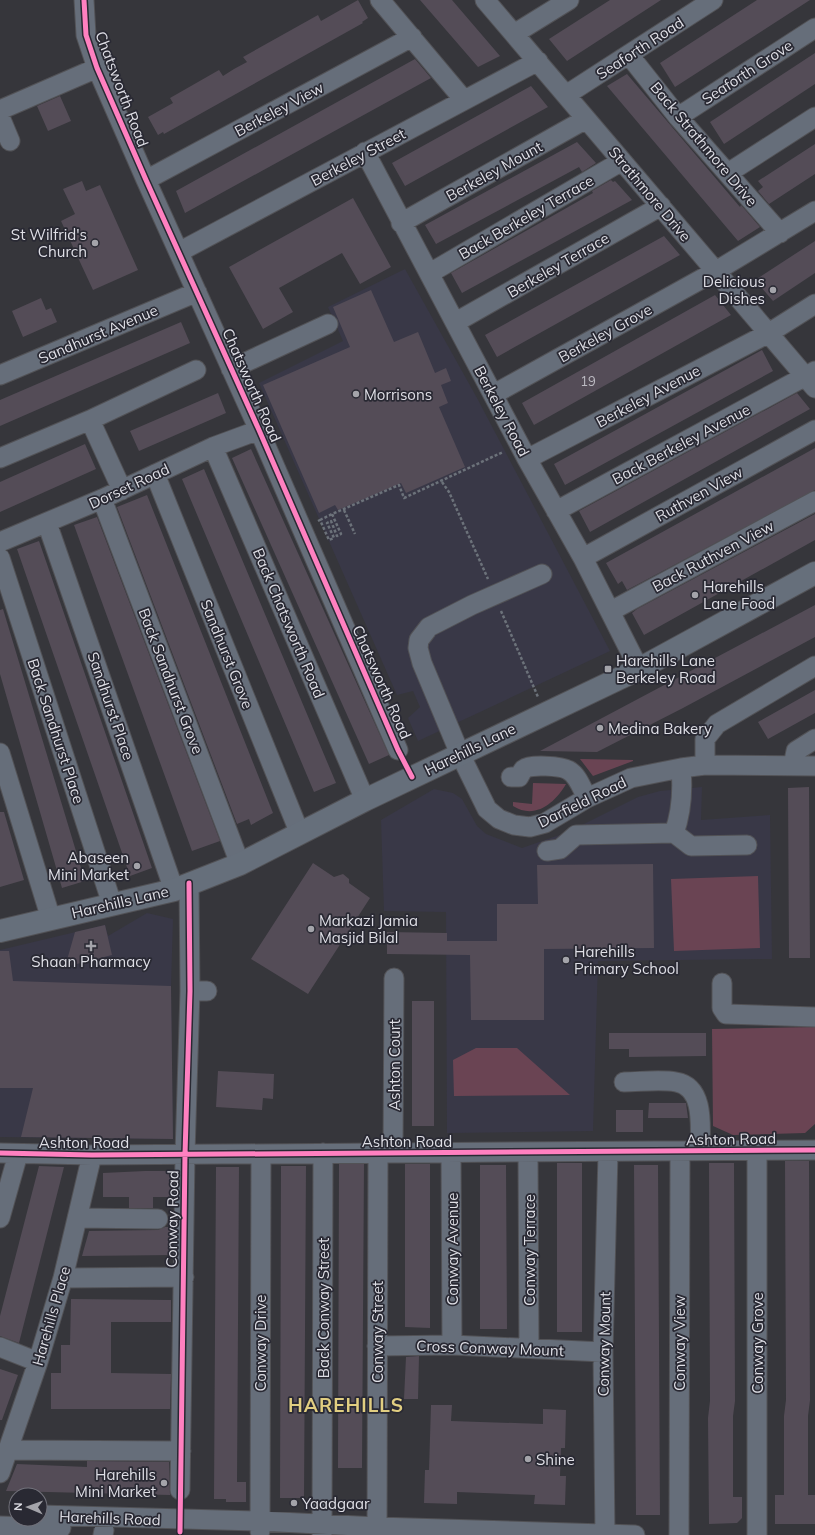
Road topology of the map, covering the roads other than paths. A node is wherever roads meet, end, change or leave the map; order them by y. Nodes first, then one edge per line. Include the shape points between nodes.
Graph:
1 (84, 0) edge
2 (380, 0) edge
3 (485, 0) edge
4 (569, 0) edge
5 (714, 0) edge
6 (815, 28) edge
7 (514, 34) junction
8 (412, 37) junction
9 (629, 55) junction
10 (538, 61) junction
11 (97, 68) junction
12 (566, 95) junction
13 (464, 100) junction
14 (0, 110) edge
15 (0, 117) edge
16 (678, 117) junction
17 (815, 117) edge
18 (586, 119) junction
19 (10, 141) dead end
20 (365, 152) junction
21 (622, 161) junction
22 (728, 173) junction
23 (146, 180) junction
24 (660, 206) junction
25 (815, 211) edge
26 (401, 223) junction
27 (780, 233) junction
28 (179, 252) junction
29 (716, 271) junction
30 (430, 273) junction
31 (196, 292) junction
32 (815, 304) edge
33 (456, 322) junction
34 (328, 324) dead end
35 (769, 333) junction
36 (231, 368) junction
37 (196, 370) dead end
38 (0, 375) edge
39 (812, 378) edge
40 (494, 394) junction
41 (90, 420) junction
42 (259, 430) junction
43 (815, 430) edge
44 (213, 447) junction
45 (523, 452) junction
46 (0, 458) edge
47 (155, 474) junction
48 (122, 490) junction
49 (102, 499) junction
50 (815, 501) edge
51 (556, 511) junction
52 (47, 523) junction
53 (0, 542) edge
54 (0, 558) edge
55 (583, 558) junction
56 (815, 572) edge
57 (542, 574) dead end
58 (611, 611) junction
59 (815, 666) edge
60 (639, 669) junction
61 (815, 739) edge
62 (398, 750) dead end
63 (0, 753) edge
64 (460, 754) junction
65 (705, 765) junction
66 (793, 766) junction
67 (815, 766) edge
68 (681, 768) junction
69 (511, 777) dead end
70 (588, 798) junction
71 (365, 800) junction
72 (674, 833) junction
73 (300, 834) junction
74 (747, 845) dead end
75 (547, 851) dead end
76 (240, 864) junction
77 (182, 886) junction
78 (112, 904) junction
79 (51, 919) junction
80 (0, 931) edge
81 (394, 978) dead end
82 (722, 983) dead end
83 (815, 1017) edge
84 (624, 1082) dead end
85 (757, 1150) junction
86 (815, 1150) edge
87 (700, 1151) junction
88 (680, 1152) junction
89 (9, 1153) edge
90 (323, 1153) junction
91 (386, 1153) junction
92 (451, 1153) junction
93 (528, 1153) junction
94 (608, 1153) junction
95 (186, 1154) junction
96 (261, 1154) junction
97 (92, 1155) junction
98 (1, 1212) edge
99 (77, 1218) junction
100 (158, 1219) dead end
101 (184, 1277) junction
102 (63, 1278) junction
103 (452, 1345) junction
104 (377, 1346) junction
105 (0, 1347) edge
106 (529, 1348) junction
107 (603, 1352) junction
108 (38, 1362) junction
109 (8, 1450) junction
110 (181, 1451) junction
111 (0, 1473) edge
112 (180, 1490) dead end
113 (48, 1526) edge
114 (260, 1526) junction
115 (46, 1527) edge
116 (757, 1527) edge
117 (322, 1529) junction
118 (377, 1531) edge
119 (104, 1532) edge
120 (168, 1533) edge
121 (605, 1534) edge
122 (348, 1535) edge
123 (635, 1535) edge
124 (679, 1535) edge

1 - 11 street, Chatsworth Road via 86,35
2 - 8 street
3 - 7 street, Strathmore Drive
4 - 7 street
5 - 9 street, Seaforth Road
6 - 16 street, Seaforth Grove
7 - 10 street, Strathmore Drive
8 - 13 street
8 - 23 street, Berkeley View
9 - 12 street, Seaforth Road
9 - 16 street, Back Strathmore Drive
10 - 12 street, Strathmore Drive
10 - 13 street, Berkeley Street
11 - 14 street
11 - 23 street, Chatsworth Road
12 - 18 street, Strathmore Drive
13 - 20 street, Berkeley Street
15 - 19 street
16 - 22 street, Back Strathmore Drive
17 - 22 street
18 - 21 street, Strathmore Drive
18 - 26 street, Berkeley Mount
20 - 26 street, Berkeley Road
20 - 28 street, Berkeley Street
21 - 24 street, Strathmore Drive
21 - 30 street, Back Berkeley Terrace
22 - 27 street, Back Strathmore Drive
23 - 28 street, Chatsworth Road
24 - 29 street, Strathmore Drive
24 - 33 street, Berkeley Terrace
25 - 27 street, Berkeley Grove
26 - 30 street, Berkeley Road
27 - 29 street, Berkeley Grove
28 - 31 street, Chatsworth Road
29 - 35 street, Strathmore Drive
29 - 40 street, Berkeley Grove
30 - 33 street, Berkeley Road
31 - 36 street, Chatsworth Road
31 - 38 street, Sandhurst Avenue
32 - 35 street, Berkeley Avenue
33 - 40 street, Berkeley Road
34 - 36 street
35 - 39 street, Strathmore Drive
35 - 45 street, Berkeley Avenue
36 - 42 street, Chatsworth Road
37 - 41 street
39 - 51 street, Back Berkeley Avenue
40 - 45 street, Berkeley Road
41 - 46 street
41 - 48 street
42 - 44 street, Dorset Road
42 - 62 street, Chatsworth Road
43 - 55 street, Ruthven View
44 - 47 street, Dorset Road
44 - 71 street, Back Chatsworth Road
45 - 51 street, Berkeley Road
47 - 48 street, Dorset Road
47 - 73 street, Sandhurst Grove
48 - 49 street, Dorset Road
49 - 52 street, Dorset Road
49 - 76 street, Back Sandhurst Grove
50 - 58 street, Back Ruthven View
51 - 55 street, Berkeley Road
52 - 53 street, Dorset Road
52 - 77 street, Sandhurst Place
54 - 78 street, Back Sandhurst Place
55 - 58 street, Berkeley Road
56 - 60 main road, Harehills Lane
57 - 64 street, Darfield Road via 429,627 419,640 419,656
58 - 60 street, Berkeley Road
59 - 65 street via 717,724 706,739
60 - 64 main road, Harehills Lane
61 - 66 street via 796,751
63 - 79 street
64 - 70 street, Darfield Road via 487,809 499,819 514,825 530,827 545,823
64 - 71 main road, Harehills Lane
65 - 66 street, Darfield Road
65 - 68 street, Darfield Road
66 - 67 street, Darfield Road
68 - 70 street, Darfield Road via 631,778
68 - 72 street via 683,793
69 - 70 street via 519,777 524,769 531,766 568,770 577,778
71 - 73 main road, Harehills Lane
72 - 74 street via 691,846
72 - 75 street via 576,835 560,849
73 - 76 main road, Harehills Lane
76 - 77 main road, Harehills Lane
77 - 78 main road, Harehills Lane
77 - 95 street, Conway Road via 199,991
78 - 79 main road, Harehills Lane
79 - 80 main road, Harehills Lane
81 - 91 street, Ashton Court
82 - 83 street via 722,1008 726,1014
84 - 87 street via 677,1082 692,1090 698,1102
85 - 86 street, Ashton Road
85 - 87 street, Ashton Road
85 - 116 street, Conway Grove
87 - 88 street, Ashton Road
88 - 94 street, Ashton Road
88 - 124 street, Conway View
89 - 97 street, Ashton Road
89 - 98 street
90 - 91 street, Ashton Road
90 - 96 street, Ashton Road
90 - 117 street, Back Conway Street
91 - 92 street, Ashton Road
91 - 104 street, Conway Street
92 - 93 street, Ashton Road
92 - 103 street, Conway Avenue
93 - 94 street, Ashton Road
93 - 106 street, Conway Terrace
94 - 107 street, Conway Mount
95 - 96 street, Ashton Road
95 - 97 street, Ashton Road
95 - 101 street, Conway Road
96 - 114 street, Conway Drive
97 - 99 street, Harehills Place
99 - 100 street
99 - 102 street, Harehills Place
101 - 102 street
101 - 110 street, Conway Road
102 - 108 street, Harehills Place
103 - 104 street, Cross Conway Mount
103 - 106 street, Cross Conway Mount
104 - 118 street, Conway Street
105 - 108 street
106 - 107 street, Cross Conway Mount
107 - 121 street, Conway Mount
108 - 109 street, Harehills Place
109 - 110 street
109 - 111 street, Harehills Place
110 - 112 street, Conway Road
113 - 114 street, Harehills Road
114 - 117 street, Harehills Road
114 - 120 street, Harehills Road
115 - 119 street, Harehills Road
117 - 118 street, Harehills Road
117 - 122 street, Harehills Road
118 - 121 street, Harehills Road
119 - 120 street, Harehills Road
121 - 123 street, Harehills Road

